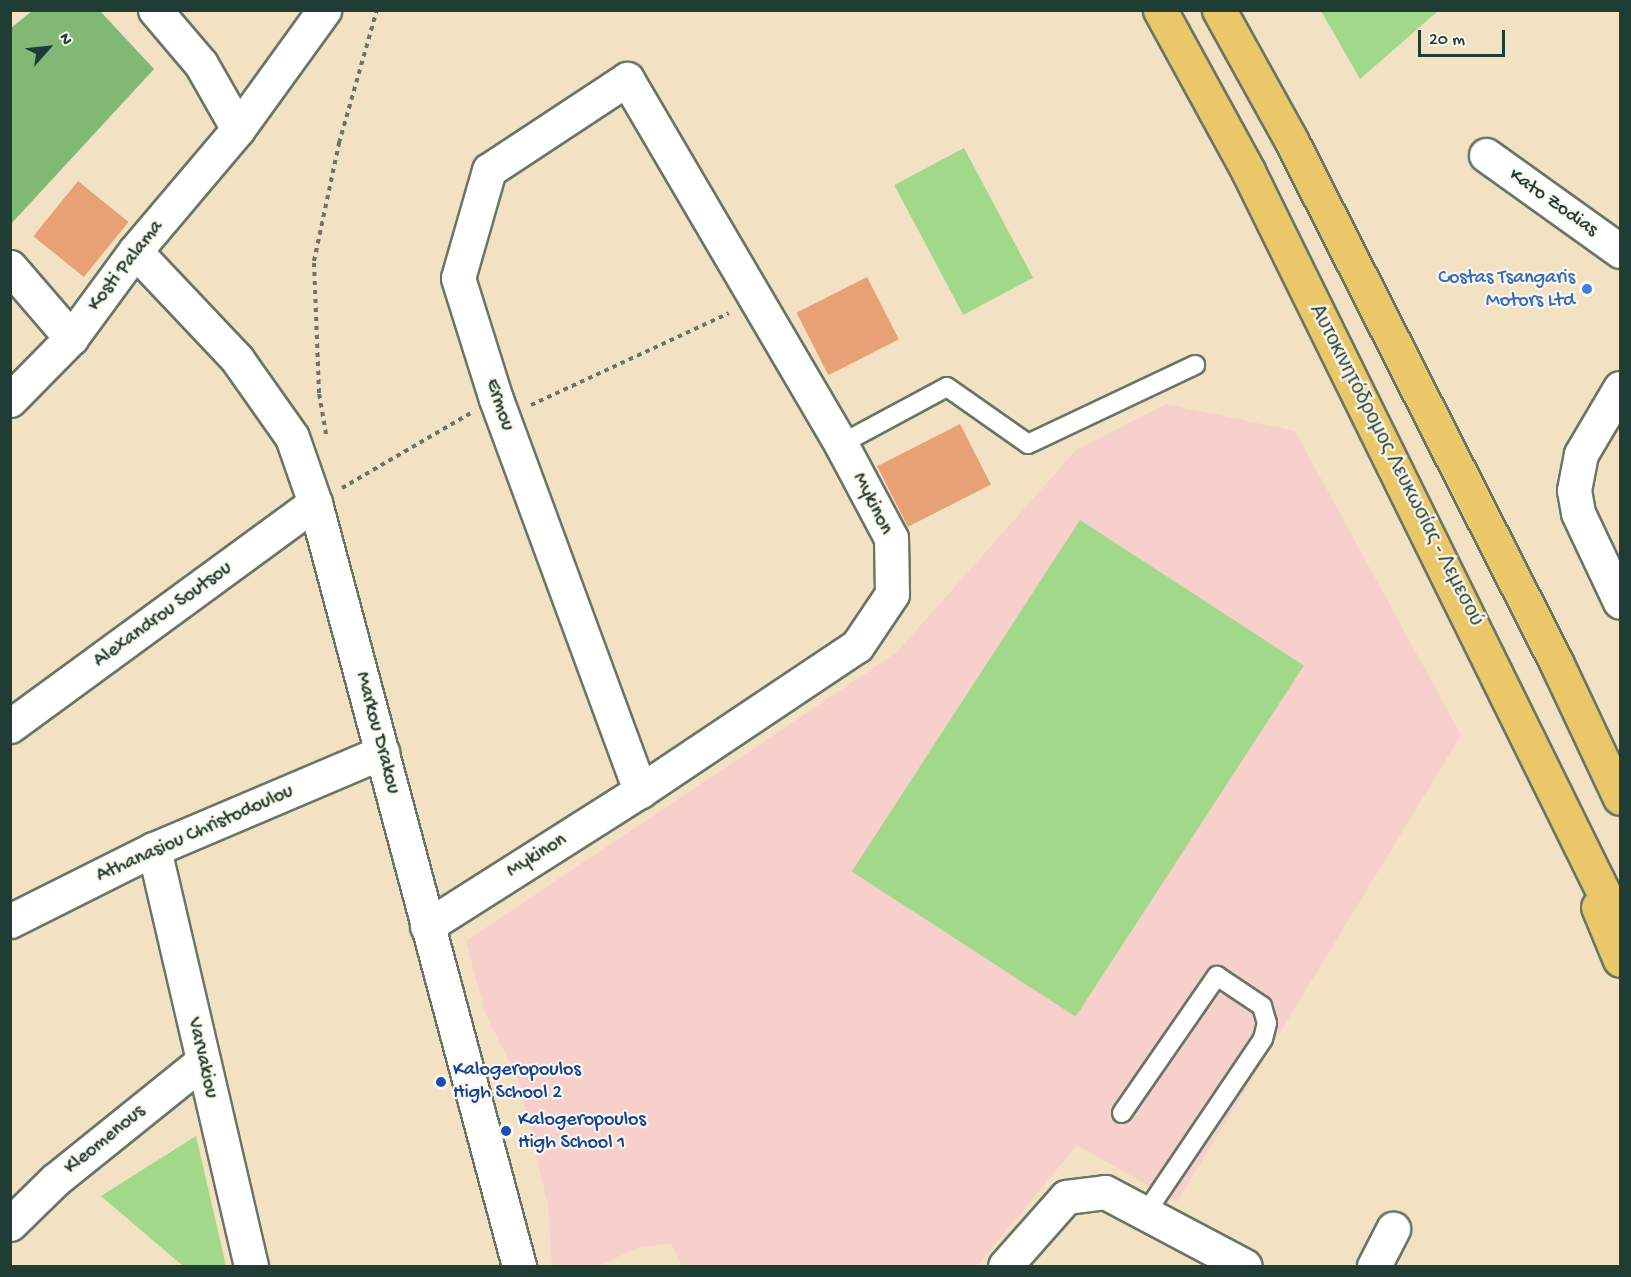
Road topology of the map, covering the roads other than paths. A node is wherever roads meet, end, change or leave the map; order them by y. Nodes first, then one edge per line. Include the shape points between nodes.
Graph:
1 (155, 10) edge
2 (324, 10) edge
3 (1160, 10) edge
4 (1219, 10) edge
5 (627, 79) joint
6 (238, 129) junction
7 (1486, 155) dead end
8 (135, 251) junction
9 (1620, 251) edge
10 (10, 267) edge
11 (71, 338) junction
12 (1195, 364) dead end
13 (1620, 388) edge
14 (10, 400) edge
15 (841, 444) junction
16 (325, 492) junction
17 (1620, 602) edge
18 (1556, 662) junction
19 (1504, 685) junction
20 (10, 726) edge
21 (382, 752) junction
22 (1620, 764) edge
23 (640, 791) junction
24 (1620, 798) edge
25 (154, 849) junction
26 (10, 921) edge
27 (427, 926) junction
28 (1620, 926) edge
29 (1620, 960) edge
30 (203, 1061) junction
31 (1122, 1113) dead end
32 (1145, 1214) junction
33 (10, 1224) edge
34 (1393, 1229) dead end
35 (251, 1266) edge
36 (519, 1266) edge
37 (1005, 1266) edge
38 (1245, 1266) edge
39 (1374, 1266) edge

1 - 6 street via 201,64
2 - 6 street, Kosti Palama
3 - 19 highway, Αυτοκινητόδρομος Λευκωσίας - Λεμεσού via 1248,171
4 - 18 highway via 1291,140
5 - 15 street, Mykinon
5 - 23 street, Ermou via 489,171 458,278 500,408
6 - 8 street, Kosti Palama
7 - 9 street, Kato Zodias
8 - 11 street, Kosti Palama
8 - 16 street, Markou Drakou via 244,368
10 - 11 street
11 - 14 street, Kosti Palama
12 - 15 lane via 1028,444 947,387
13 - 17 street via 1581,454 1574,490 1578,513
15 - 23 street, Mykinon via 891,538 892,594 857,646
16 - 20 street, Alexandrou Soutsou
16 - 21 street, Markou Drakou
18 - 22 highway
18 - 24 highway
19 - 28 highway, Αυτοκινητόδρομος Λευκωσίας - Λεμεσού
19 - 29 highway
21 - 25 street, Athanasiou Christodoulou
21 - 27 street, Markou Drakou
23 - 27 street, Mykinon
25 - 26 street, Athanasiou Christodoulou
25 - 30 street, Varvakiou
27 - 36 street, Markou Drakou
30 - 33 street, Kleomenous via 55,1180
30 - 35 street, Varvakiou
31 - 32 lane via 1217,976 1263,1006 1267,1023 1263,1040
32 - 37 street via 1105,1192 1066,1197
32 - 38 street
34 - 39 street

